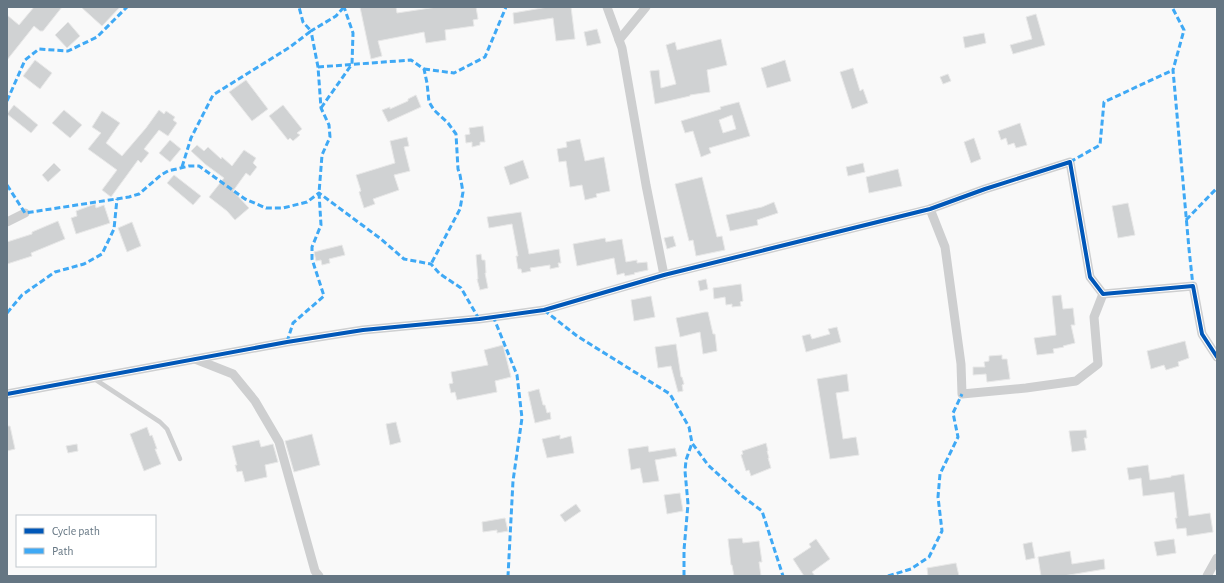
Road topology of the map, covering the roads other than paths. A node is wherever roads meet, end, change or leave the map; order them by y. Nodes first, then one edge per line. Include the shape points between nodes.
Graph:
1 (607, 7) edge
2 (646, 7) edge
3 (619, 40) junction
4 (930, 209) junction
5 (25, 214) dead end
6 (7, 222) edge
7 (664, 275) junction
8 (1103, 294) junction
9 (1217, 357) edge
10 (195, 359) junction
11 (93, 378) junction
12 (7, 394) edge
13 (180, 459) dead end
14 (1217, 558) edge
15 (319, 576) edge
16 (1207, 576) edge

1 - 3 street
2 - 3 street
3 - 7 street
4 - 7 street
4 - 8 street via 1070,162 1090,277
4 - 8 street via 945,247 961,364 962,394 1076,381 1098,364 1094,317
5 - 6 street
7 - 10 street via 544,310 363,330
8 - 9 street via 1193,286 1202,334
10 - 11 street
10 - 15 street via 233,374 255,401 279,442
11 - 12 street
11 - 13 lane via 160,422
14 - 16 street

